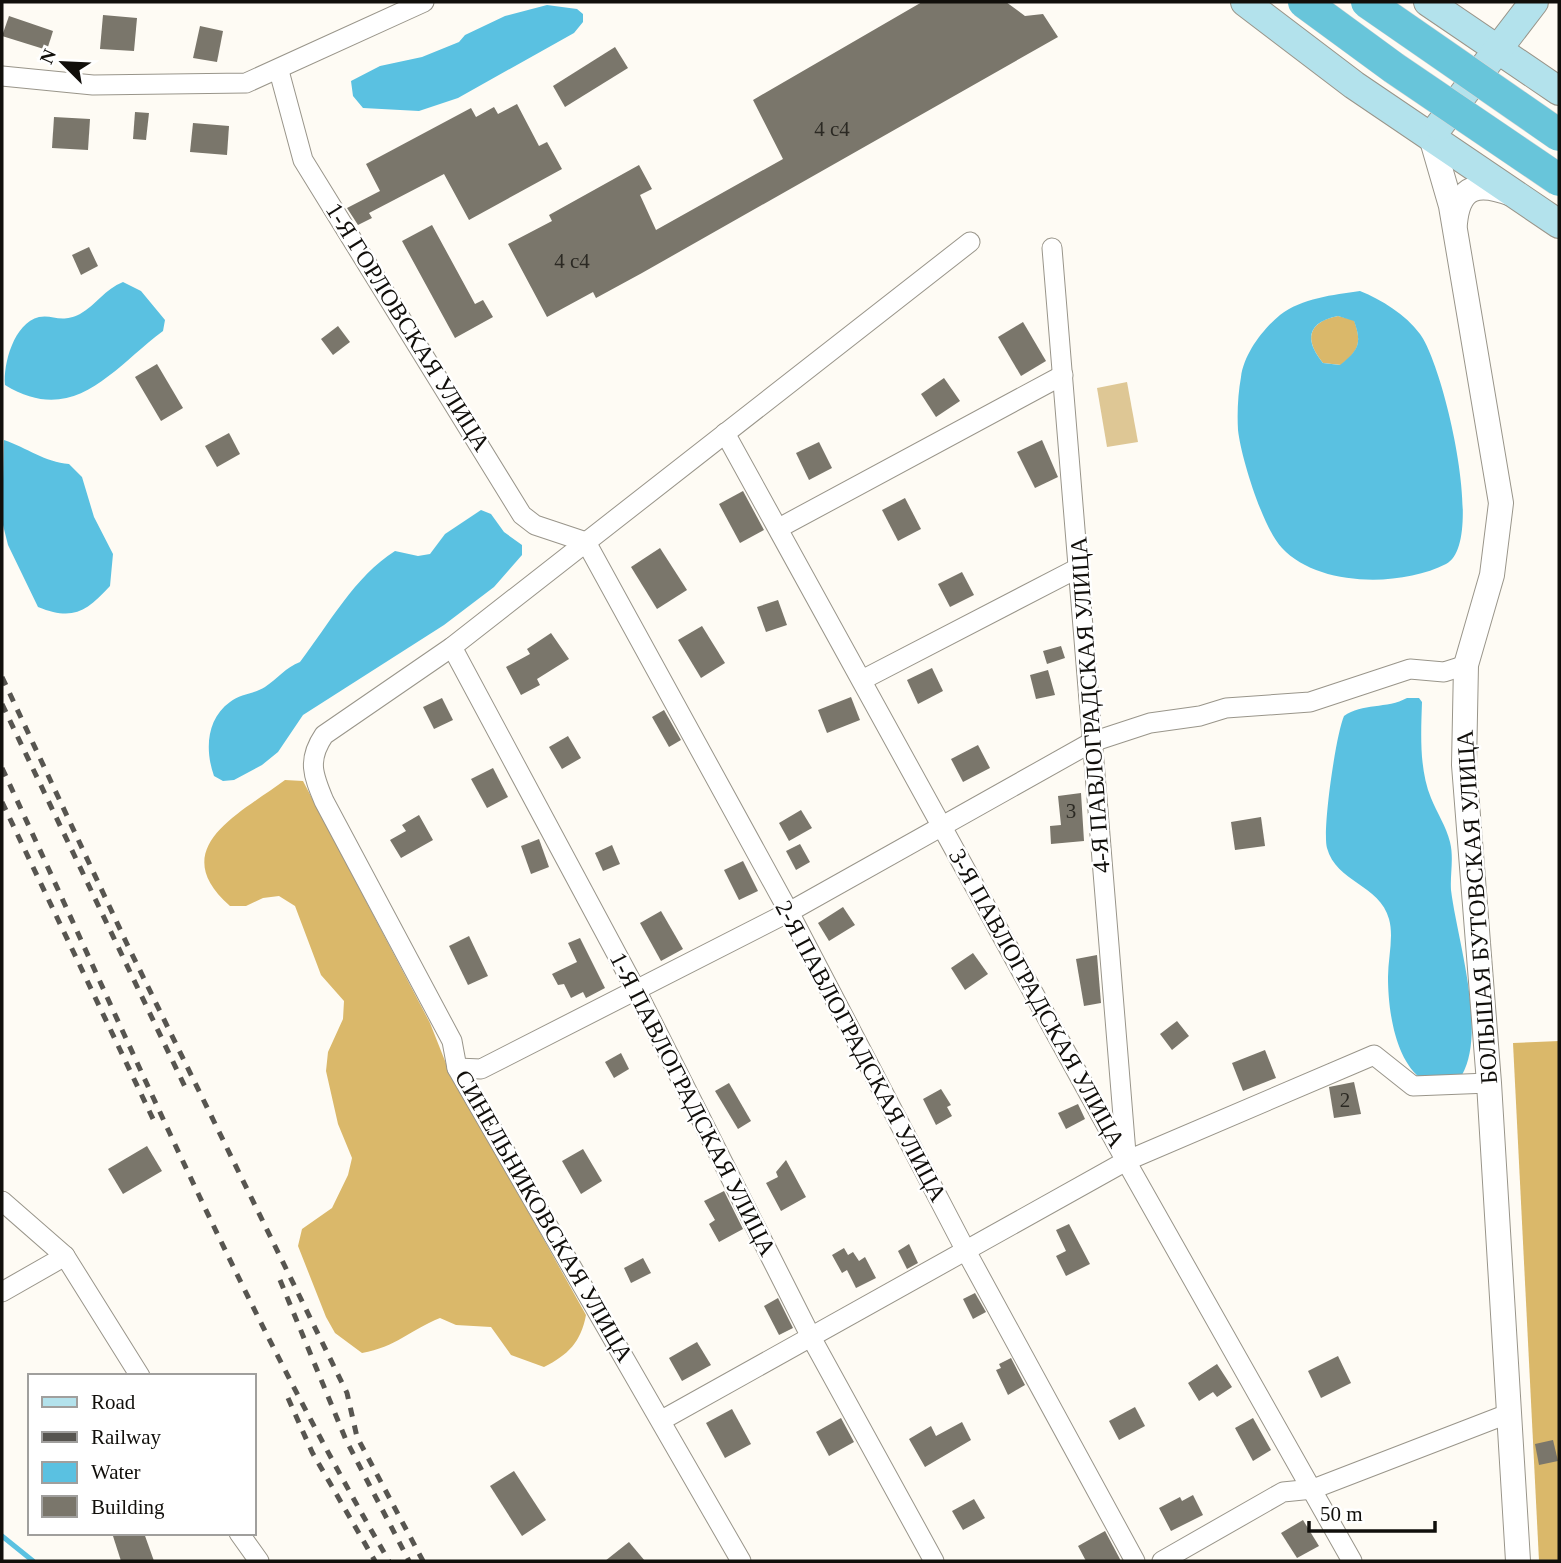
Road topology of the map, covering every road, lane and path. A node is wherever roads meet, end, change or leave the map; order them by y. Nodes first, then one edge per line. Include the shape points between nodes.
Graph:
1 (424, 2) edge
2 (1245, 2) edge
3 (1304, 2) edge
4 (1367, 2) edge
5 (1428, 2) edge
6 (1509, 2) edge
7 (1534, 2) edge
8 (1488, 43) junction
9 (279, 71) junction
10 (2, 76) edge
11 (1559, 91) edge
12 (1559, 135) edge
13 (1431, 137) junction
14 (1559, 180) edge
15 (1512, 194) junction
16 (1454, 224) junction
17 (1559, 224) edge
18 (970, 242) dead end
19 (1052, 248) dead end
20 (1063, 375) junction
21 (725, 433) junction
22 (779, 528) junction
23 (586, 542) junction
24 (1080, 567) junction
25 (452, 647) junction
26 (1466, 666) junction
27 (862, 680) junction
28 (1092, 741) junction
29 (942, 824) junction
30 (789, 912) junction
31 (637, 992) junction
32 (457, 1068) junction
33 (1489, 1083) junction
34 (1126, 1161) junction
35 (2, 1200) edge
36 (966, 1251) junction
37 (65, 1256) junction
38 (2, 1292) edge
39 (812, 1339) junction
40 (139, 1374) edge
41 (1510, 1413) junction
42 (662, 1420) junction
43 (1313, 1489) junction
44 (240, 1535) edge
45 (260, 1561) edge
46 (741, 1561) edge
47 (934, 1561) edge
48 (1135, 1561) edge
49 (1162, 1561) edge
50 (1352, 1561) edge
51 (1518, 1561) edge

1 - 9 street
2 - 13 main road
3 - 14 main road, bridge
4 - 12 main road, bridge
5 - 8 main road
6 - 8 main road
7 - 8 main road
8 - 11 main road
8 - 13 main road
9 - 10 street via 246,83 93,85
9 - 23 street, 1-Я ГОРЛОВСКАЯ УЛИЦА via 303,160 522,515 535,526
13 - 15 main road
13 - 16 street, БОЛЬШАЯ БУТОВСКАЯ УЛИЦА
15 - 16 street via 1476,187 1456,206
15 - 17 main road
16 - 26 street, БОЛЬШАЯ БУТОВСКАЯ УЛИЦА via 1501,503 1492,575
18 - 21 street
19 - 20 street, 4-Я ПАВЛОГРАДСКАЯ УЛИЦА
20 - 22 street
20 - 24 street, 4-Я ПАВЛОГРАДСКАЯ УЛИЦА
21 - 22 street, 3-Я ПАВЛОГРАДСКАЯ УЛИЦА
21 - 23 street
22 - 27 street, 3-Я ПАВЛОГРАДСКАЯ УЛИЦА
23 - 25 street
23 - 30 street, 2-Я ПАВЛОГРАДСКАЯ УЛИЦА
24 - 27 street
24 - 28 street, 4-Я ПАВЛОГРАДСКАЯ УЛИЦА
25 - 31 street, 1-Я ПАВЛОГРАДСКАЯ УЛИЦА
25 - 32 street, СИНЕЛЬНИКОВСКАЯ УЛИЦА via 324,735 314,750 314,776 452,1041
26 - 28 street via 1444,672 1410,669 1310,702 1226,708 1150,723
26 - 33 street, БОЛЬШАЯ БУТОВСКАЯ УЛИЦА via 1464,765
27 - 29 street, 3-Я ПАВЛОГРАДСКАЯ УЛИЦА
28 - 29 street
28 - 34 street, 4-Я ПАВЛОГРАДСКАЯ УЛИЦА
29 - 30 street
29 - 34 street, 3-Я ПАВЛОГРАДСКАЯ УЛИЦА
30 - 31 street
30 - 36 street, 2-Я ПАВЛОГРАДСКАЯ УЛИЦА
31 - 32 street via 481,1069
31 - 39 street, 1-Я ПАВЛОГРАДСКАЯ УЛИЦА
32 - 42 street, СИНЕЛЬНИКОВСКАЯ УЛИЦА
33 - 34 street via 1413,1086 1374,1055
33 - 41 street, БОЛЬШАЯ БУТОВСКАЯ УЛИЦА
34 - 36 street
34 - 43 street, 3-Я ПАВЛОГРАДСКАЯ УЛИЦА
35 - 37 street
36 - 39 street
36 - 48 street, 2-Я ПАВЛОГРАДСКАЯ УЛИЦА
37 - 38 street
37 - 40 street
39 - 42 street
39 - 47 street, 1-Я ПАВЛОГРАДСКАЯ УЛИЦА
41 - 43 street
41 - 51 street, БОЛЬШАЯ БУТОВСКАЯ УЛИЦА
42 - 46 street, СИНЕЛЬНИКОВСКАЯ УЛИЦА
43 - 49 street via 1283,1492
43 - 50 street, 3-Я ПАВЛОГРАДСКАЯ УЛИЦА
44 - 45 street

